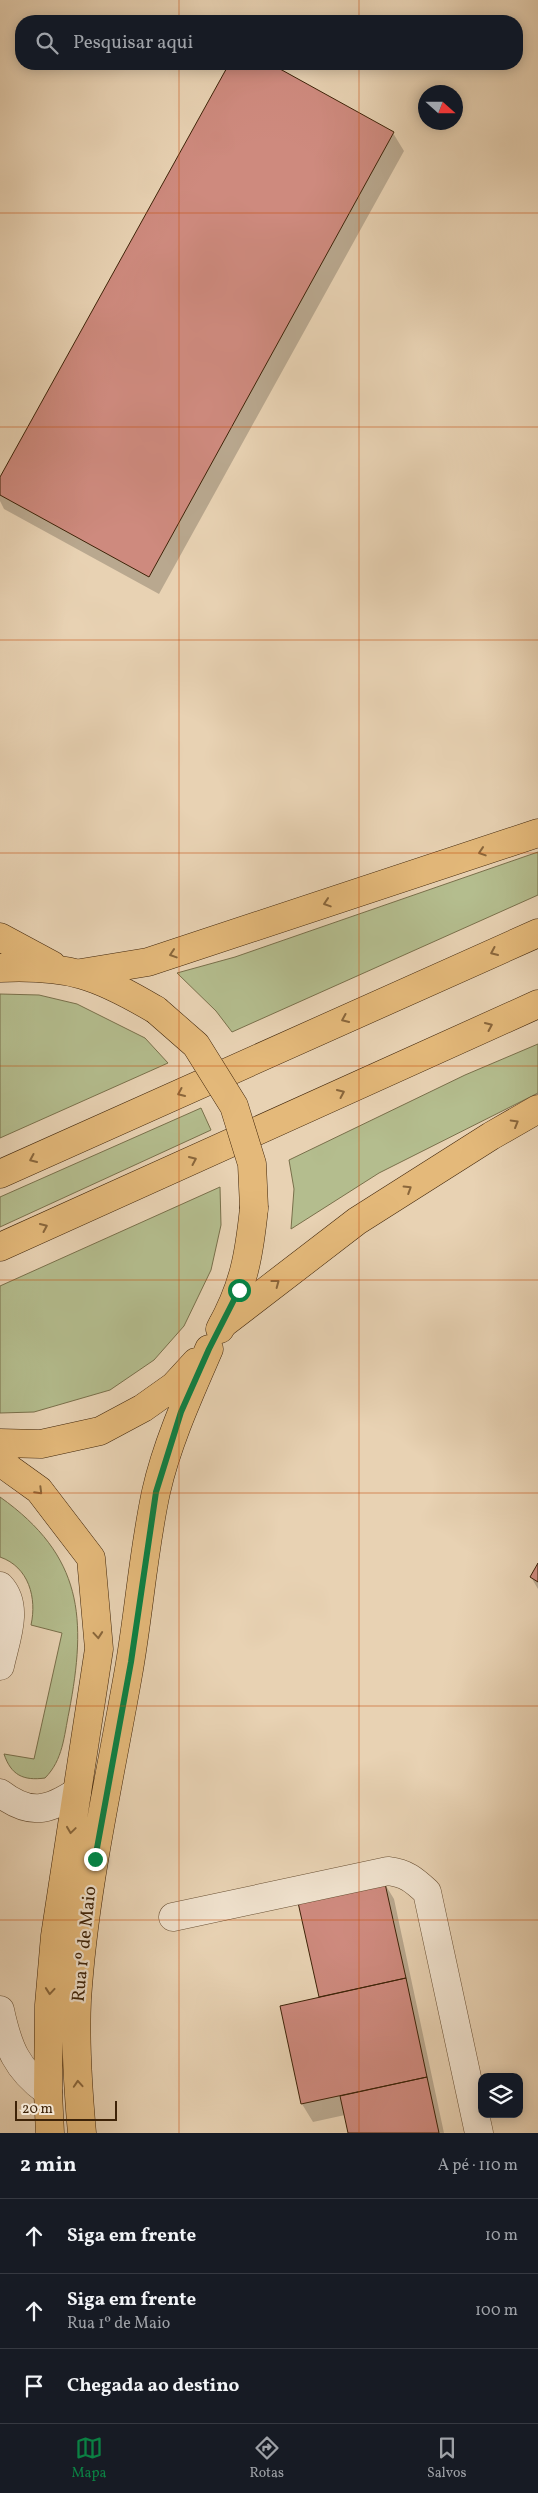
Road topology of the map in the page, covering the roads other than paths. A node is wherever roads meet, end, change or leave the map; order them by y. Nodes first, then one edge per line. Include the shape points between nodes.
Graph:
1 (538, 833) edge
2 (538, 932) edge
3 (0, 937) edge
4 (0, 968) edge
5 (70, 971) junction
6 (538, 1004) edge
7 (538, 1109) edge
8 (0, 1174) edge
9 (0, 1247) edge
10 (223, 1324) junction
11 (209, 1349) junction
12 (0, 1442) edge
13 (0, 1462) edge
14 (0, 1586) edge
15 (0, 1666) edge
16 (77, 1792) junction
17 (0, 1793) edge
18 (173, 1917) dead end
19 (0, 2010) edge
20 (48, 2092) junction
21 (50, 2133) edge
22 (82, 2133) edge
23 (479, 2133) edge

1 -> 5 main road via 148,962
2 -> 8 main road
3 - 5 main road
4 - 5 main road via 34,966
5 - 10 main road, bridge via 119,988 156,1010 196,1045 234,1106 252,1164 254,1208 250,1255 239,1290
9 -> 6 main road
10 -> 7 main road via 357,1222
10 - 11 main road
11 - 12 main road via 174,1386 143,1408 100,1431 41,1444
22 -> 11 main road, Rua 1º de Maio via 77,2076 77,2001 95,1859 131,1662 156,1492 181,1412
13 -> 16 main road, Rua 1º de Maio via 39,1490 91,1558 99,1649
14 - 15 street via 7,1593 11,1613
16 - 17 street via 55,1806 32,1809 11,1802
16 -> 20 main road, Rua 1º de Maio via 55,1936 49,2005
18 - 23 street via 388,1871 412,1878 426,1892
19 - 20 street via 11,2051 30,2079
20 - 21 main road, Rua 1º de Maio

